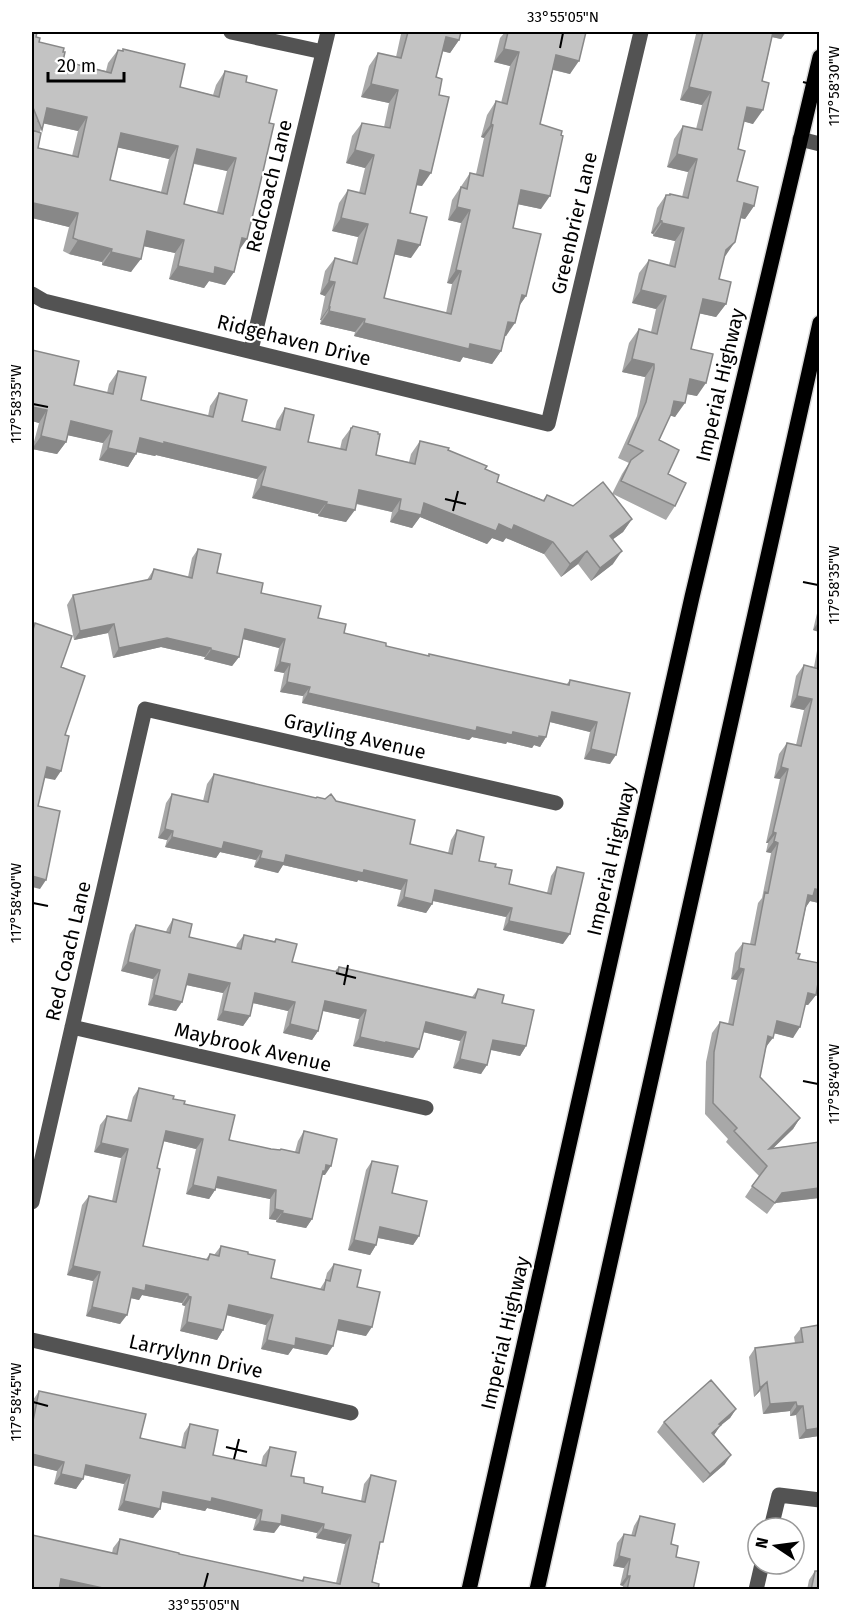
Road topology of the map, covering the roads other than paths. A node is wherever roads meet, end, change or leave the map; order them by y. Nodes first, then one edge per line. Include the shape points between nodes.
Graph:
1 (231, 32) edge
2 (328, 32) edge
3 (641, 32) edge
4 (323, 52) junction
5 (819, 57) edge
6 (800, 139) junction
7 (819, 144) edge
8 (32, 294) edge
9 (819, 323) edge
10 (251, 350) junction
11 (548, 424) joint
12 (145, 709) joint
13 (556, 803) dead end
14 (72, 1027) junction
15 (426, 1108) dead end
16 (32, 1202) edge
17 (32, 1340) edge
18 (351, 1413) dead end
19 (819, 1500) edge
20 (774, 1516) edge
21 (469, 1590) edge
22 (537, 1590) edge

1 - 4 street
2 - 4 street, Redcoach Lane
3 - 11 street, Greenbrier Lane
4 - 10 street, Redcoach Lane
5 - 6 main road, Imperial Highway
6 - 7 street
6 - 21 main road, Imperial Highway via 692,597
8 - 10 street, Ridgehaven Drive via 44,301
9 - 22 main road
10 - 11 street, Ridgehaven Drive
12 - 13 street, Grayling Avenue
12 - 14 street, Red Coach Lane
14 - 15 street, Maybrook Avenue
14 - 16 street, Red Coach Lane
17 - 18 street, Larrylynn Drive
19 - 20 street via 779,1495

